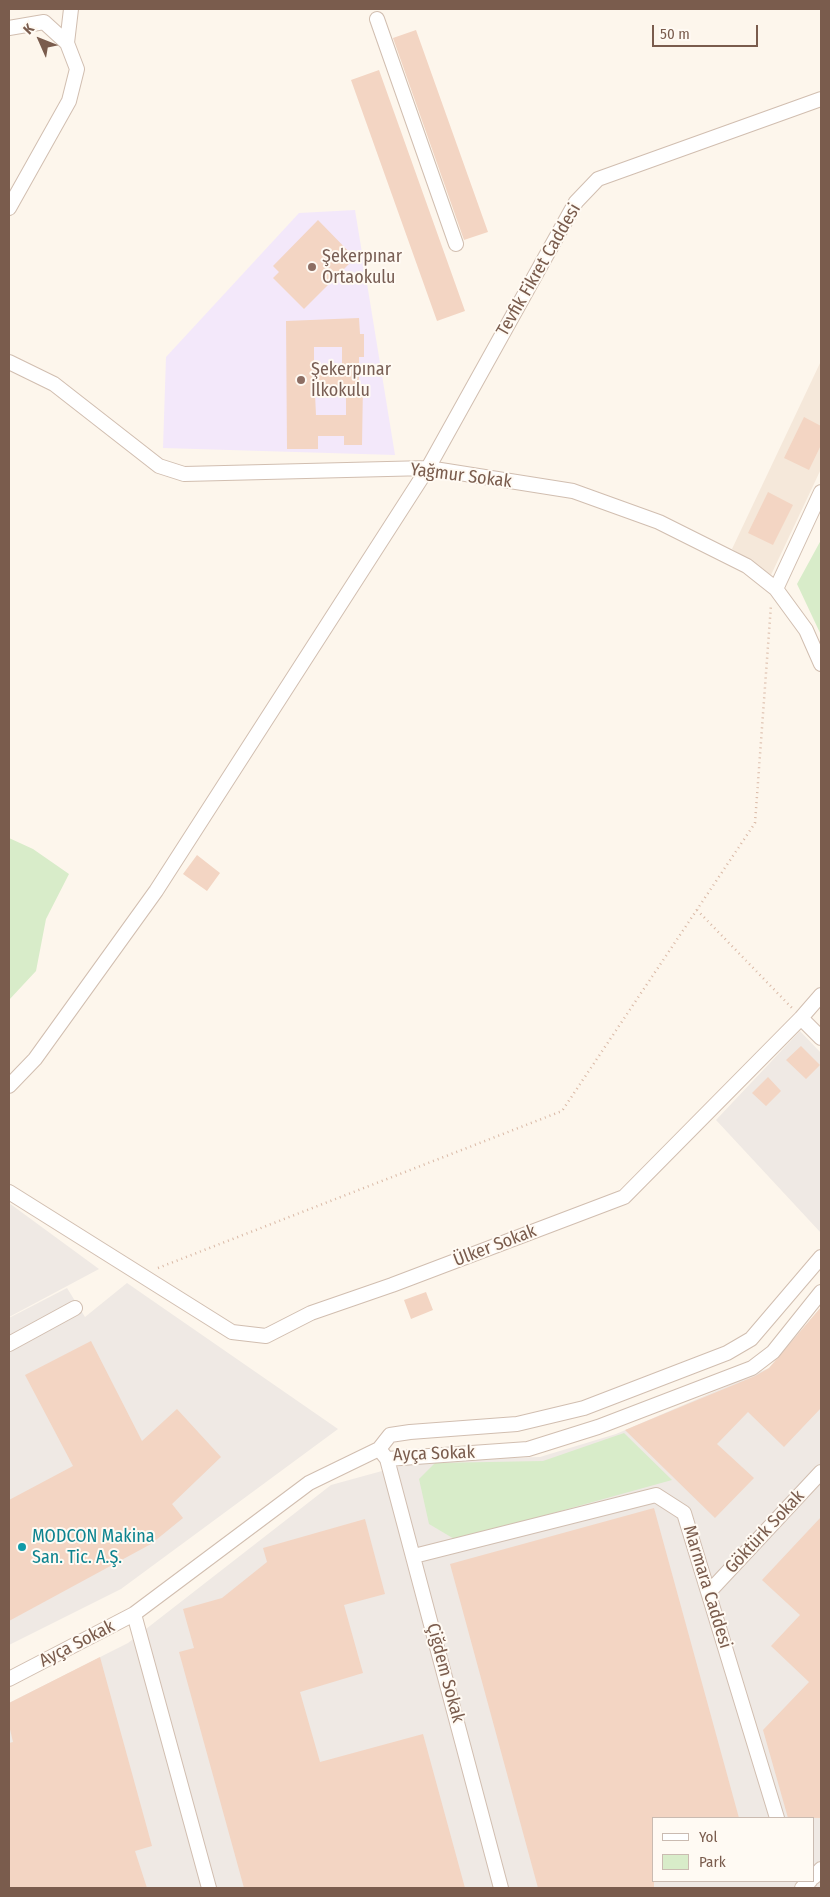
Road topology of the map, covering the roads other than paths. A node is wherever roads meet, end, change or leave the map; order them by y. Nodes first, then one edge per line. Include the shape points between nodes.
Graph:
1 (70, 9) edge
2 (377, 19) dead end
3 (9, 28) edge
4 (67, 43) junction
5 (821, 99) edge
6 (9, 208) edge
7 (456, 244) dead end
8 (9, 362) edge
9 (428, 468) junction
10 (821, 492) edge
11 (774, 587) junction
12 (821, 664) edge
13 (821, 995) edge
14 (801, 1018) junction
15 (821, 1038) edge
16 (9, 1086) edge
17 (9, 1192) edge
18 (821, 1257) edge
19 (821, 1292) edge
20 (75, 1308) dead end
21 (9, 1344) edge
22 (383, 1454) junction
23 (821, 1472) edge
24 (414, 1556) junction
25 (709, 1592) junction
26 (134, 1614) junction
27 (9, 1679) edge
28 (777, 1817) edge
29 (209, 1888) edge
30 (501, 1888) edge

1 - 4 street
2 - 7 street
3 - 4 street via 44,22
4 - 6 street via 78,69 69,101
5 - 9 street, Tevfik Fikret Caddesi via 598,179 576,202
8 - 9 street, Yağmur Sokak via 54,384 159,466 184,474
9 - 11 street, Yağmur Sokak via 573,491 659,522 746,566
9 - 16 street, Tevfik Fikret Caddesi via 156,891 35,1059
10 - 11 street
11 - 12 street, Yağmur Sokak via 806,630
13 - 14 street, Ülker Sokak
14 - 15 street
14 - 17 street, Ülker Sokak via 624,1197 311,1313 266,1336 232,1332
18 - 22 street via 751,1339 727,1353 584,1408 517,1424 390,1435
19 - 22 street, Ayça Sokak via 773,1352 752,1368 598,1427 528,1449
20 - 21 street
22 - 24 street, Çiğdem Sokak
22 - 26 street, Ayça Sokak via 309,1483
23 - 25 street, Göktürk Sokak
24 - 25 street, Marmara Caddesi via 656,1495 684,1513
24 - 30 street, Çiğdem Sokak
25 - 28 street, Marmara Caddesi
26 - 27 street, Ayça Sokak
26 - 29 street

